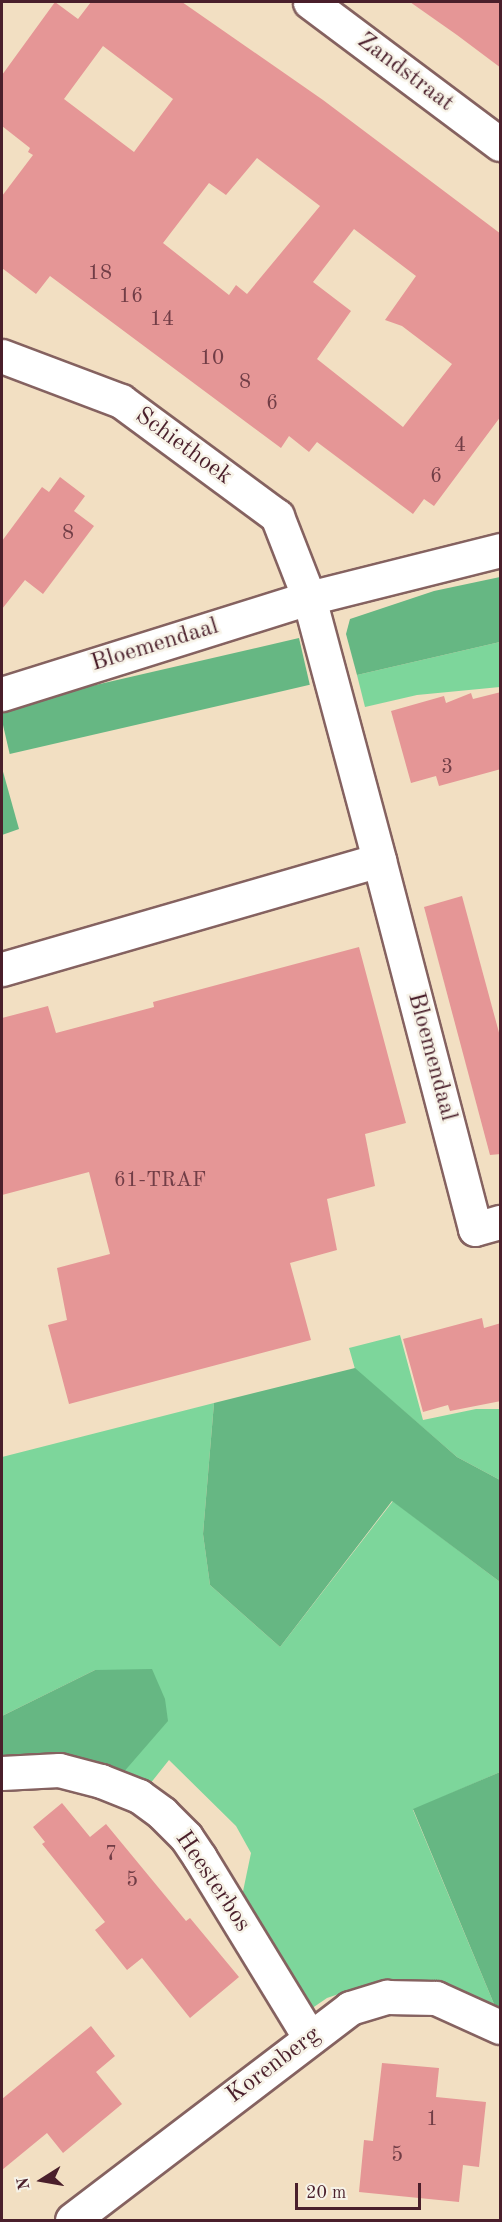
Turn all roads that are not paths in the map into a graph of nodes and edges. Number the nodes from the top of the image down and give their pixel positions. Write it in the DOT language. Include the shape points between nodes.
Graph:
graph roads {
  1 [pos="310,2"];
  2 [pos="501,144"];
  3 [pos="2,357"];
  4 [pos="501,550"];
  5 [pos="309,598"];
  6 [pos="2,694"];
  7 [pos="380,860"];
  8 [pos="2,969"];
  9 [pos="501,1222"];
  10 [pos="2,1773"];
  11 [pos="501,2028"];
  12 [pos="310,2038"];
  13 [pos="72,2220"];
  1 -- 2 [label="street, Zandstraat"];
  3 -- 5 [label="street, Schiethoek" via="121,401 277,516"];
  4 -- 5 [label="street, Bloemendaal"];
  5 -- 6 [label="street, Bloemendaal"];
  5 -- 7 [label="street, Bloemendaal"];
  7 -- 8 [label="street"];
  7 -- 9 [label="street, Bloemendaal" via="475,1229"];
  10 -- 12 [label="street, Heesterbos" via="59,1770 139,1796 162,1813 200,1858"];
  11 -- 12 [label="street, Korenberg" via="436,1998 387,1997 350,2008"];
  12 -- 13 [label="street, Korenberg"];
}
